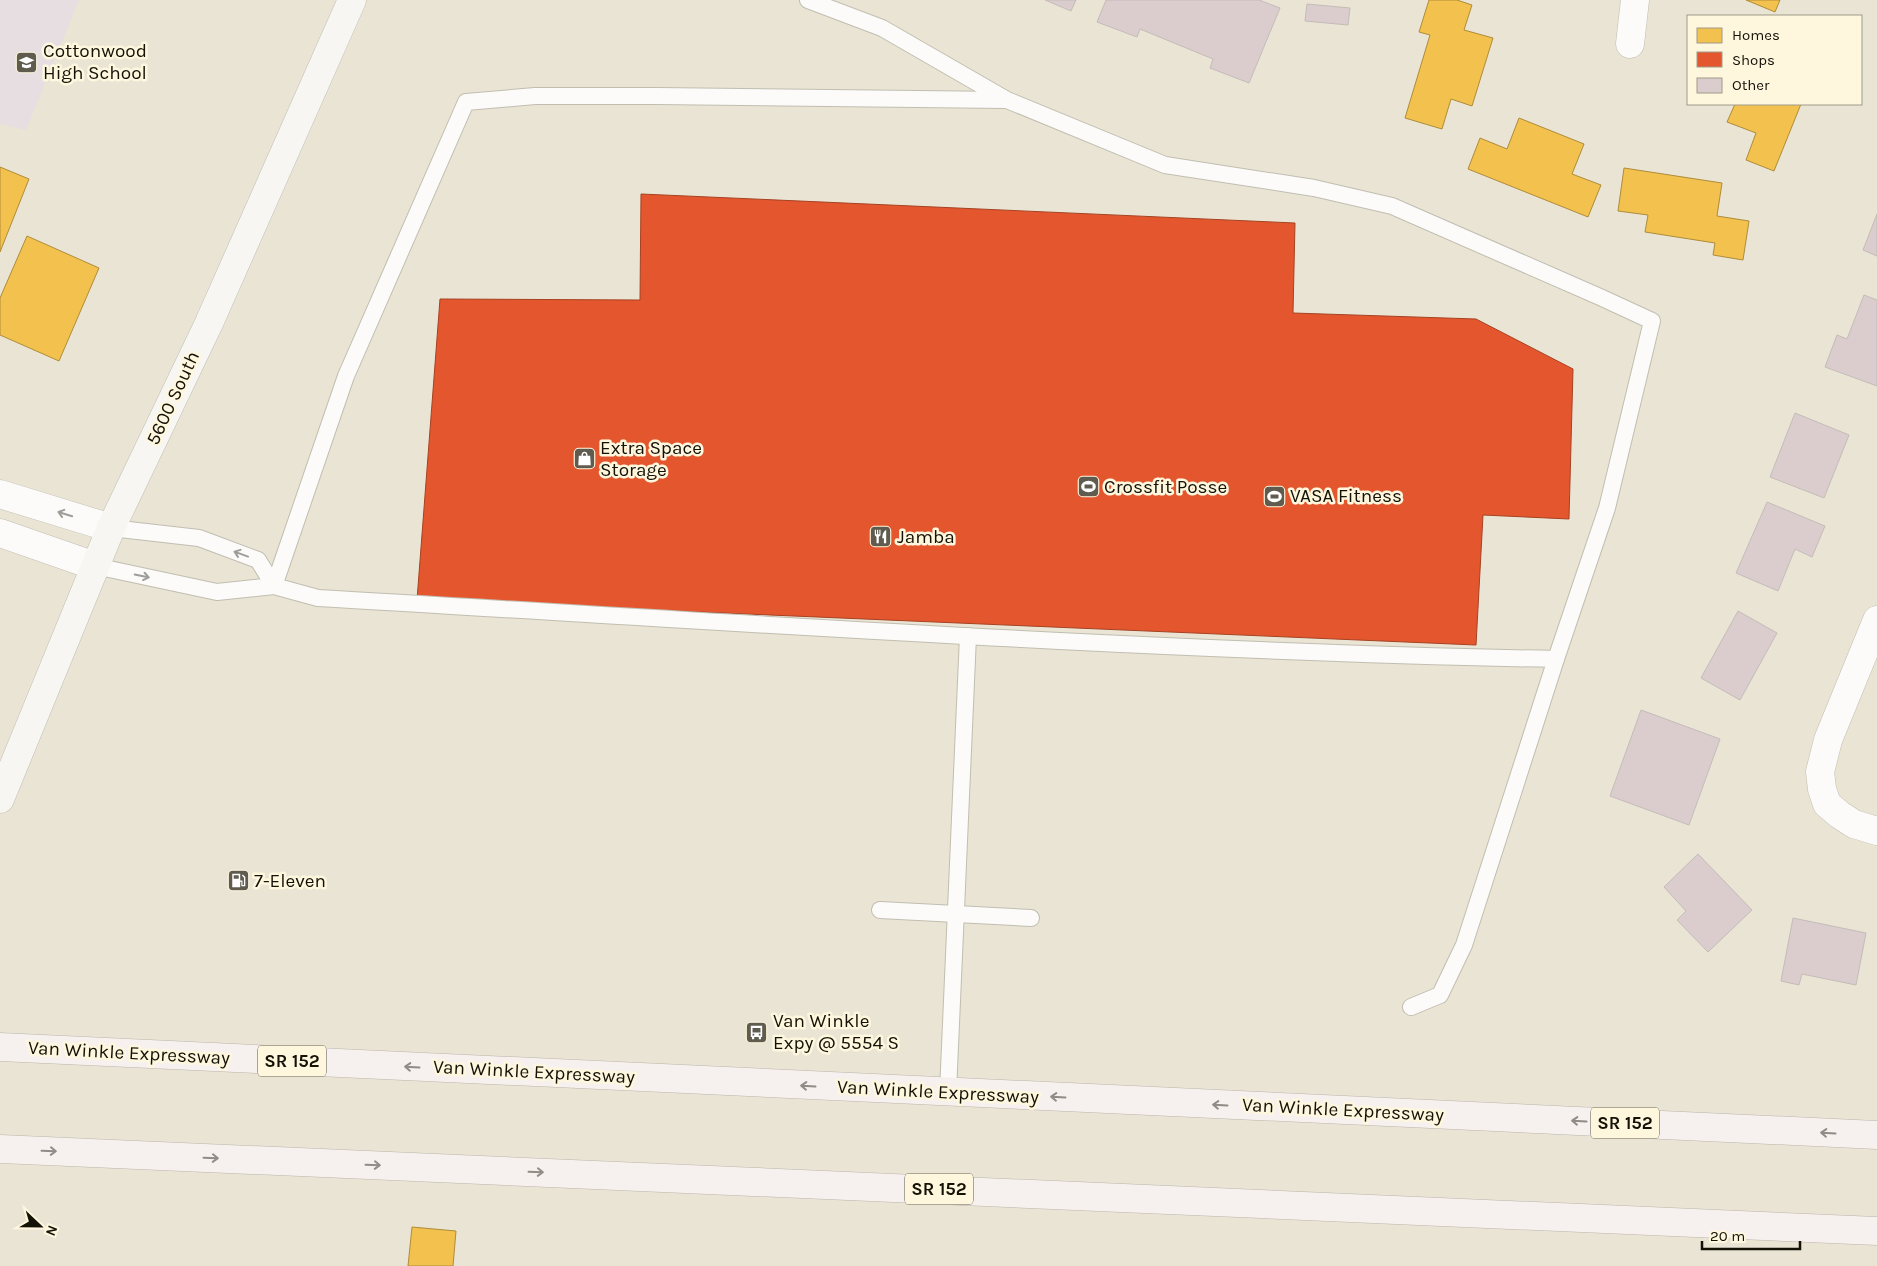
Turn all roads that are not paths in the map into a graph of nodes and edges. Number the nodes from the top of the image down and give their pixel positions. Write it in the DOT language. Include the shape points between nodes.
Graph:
graph roads {
  1 [pos="352,0"];
  2 [pos="808,0"];
  3 [pos="1635,0"];
  4 [pos="1630,44"];
  5 [pos="1007,100"];
  6 [pos="0,494"];
  7 [pos="111,528"];
  8 [pos="0,533"];
  9 [pos="95,566"];
  10 [pos="274,586"];
  11 [pos="1877,620"];
  12 [pos="968,636"];
  13 [pos="1556,659"];
  14 [pos="0,799"];
  15 [pos="1877,831"];
  16 [pos="880,910"];
  17 [pos="955,914"];
  18 [pos="1031,918"];
  19 [pos="1411,1007"];
  20 [pos="0,1047"];
  21 [pos="948,1092"];
  22 [pos="1877,1135"];
  23 [pos="0,1149"];
  24 [pos="1877,1231"];
  1 -- 7 [label="main road, 5600 South" via="209,323"];
  2 -- 5 [label="lane" via="882,28"];
  3 -- 4 [label="street"];
  5 -- 10 [label="lane" via="535,96 466,102 346,376"];
  5 -- 13 [label="lane" via="1165,165 1314,188 1392,206 1652,321 1607,508"];
  7 -- 6 [label="street, one-way"];
  7 -- 9 [label="main road, 5600 South"];
  10 -- 7 [label="lane, one-way" via="258,560 208,541"];
  8 -- 9 [label="street"];
  9 -- 10 [label="lane, one-way" via="217,592"];
  9 -- 14 [label="main road, 5600 South"];
  10 -- 12 [label="lane" via="318,598"];
  11 -- 15 [label="street" via="1823,755 1820,772 1827,804 1854,824"];
  12 -- 13 [label="lane" via="1430,657"];
  12 -- 17 [label="lane"];
  13 -- 19 [label="lane" via="1464,945 1440,995"];
  16 -- 17 [label="lane"];
  17 -- 18 [label="lane"];
  17 -- 21 [label="lane"];
  21 -- 20 [label="main road, Van Winkle Expressway / SR 152, one-way"];
  22 -- 21 [label="main road, Van Winkle Expressway / SR 152, one-way"];
  23 -- 24 [label="main road, SR 152, one-way"];
}
